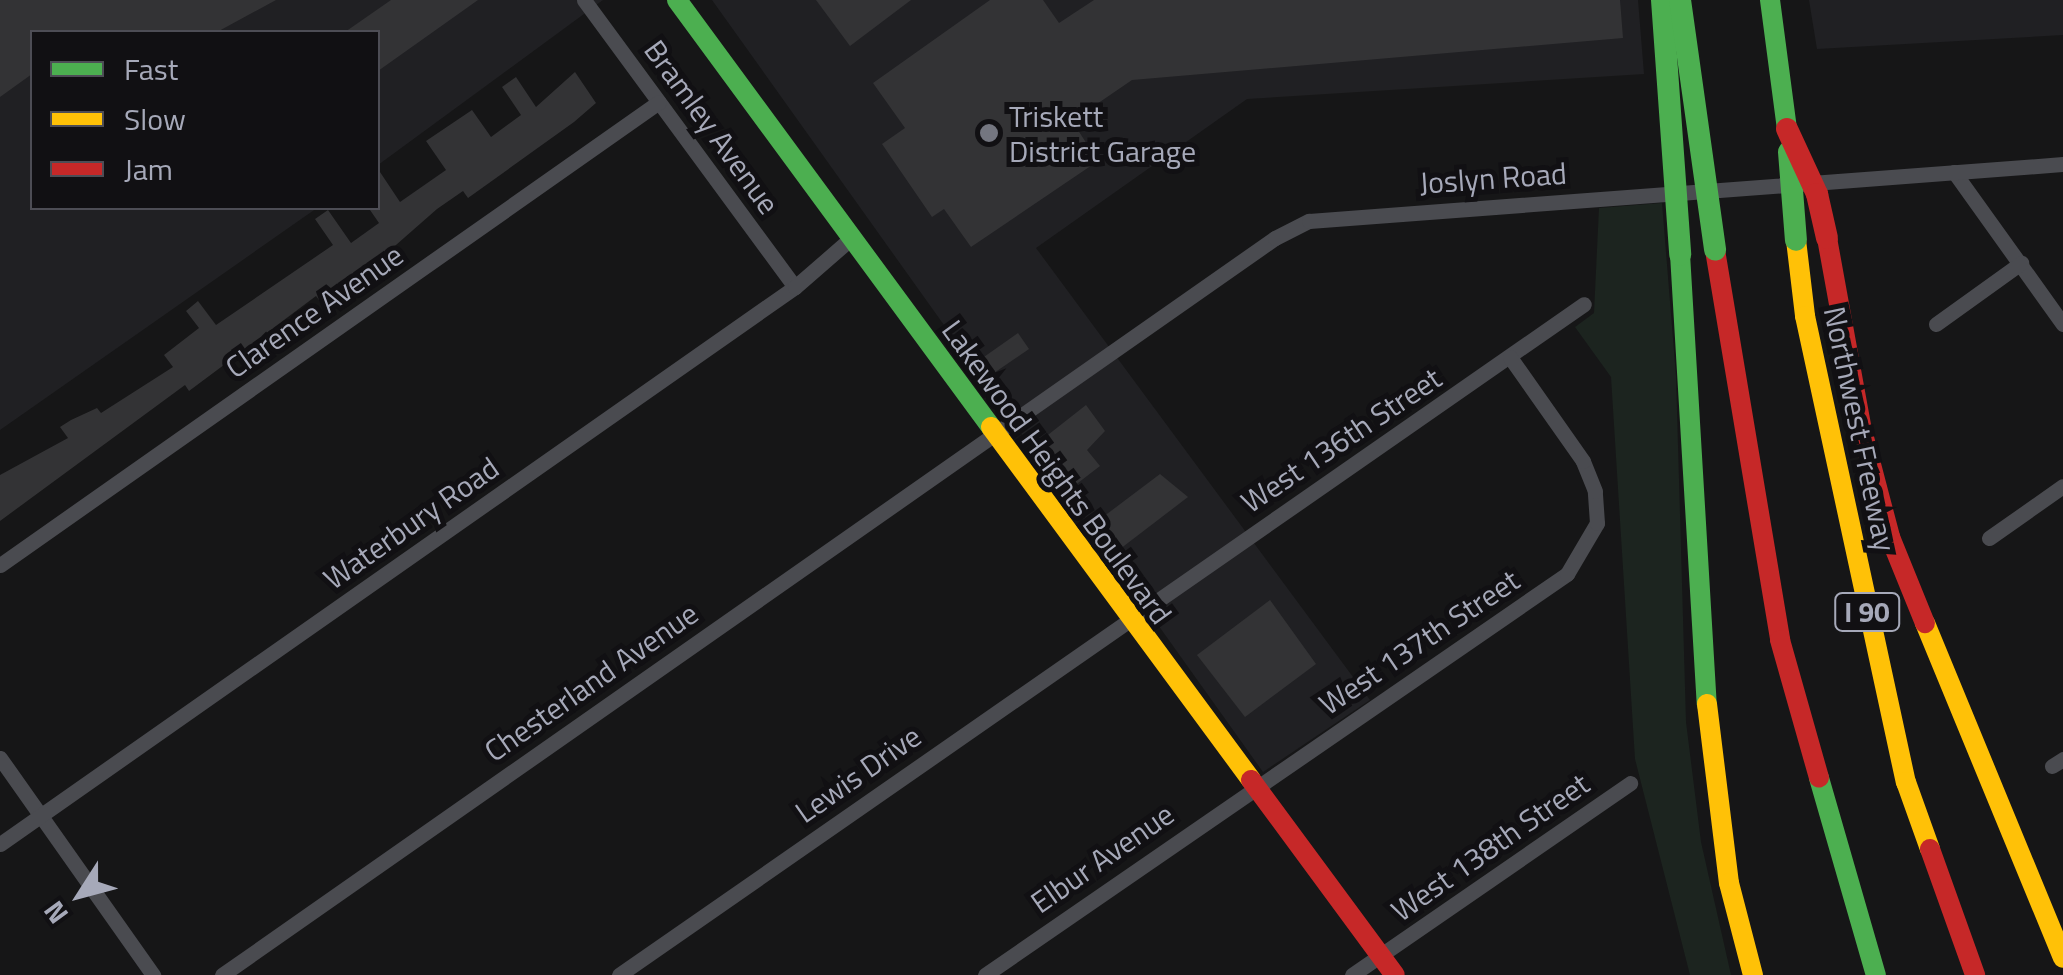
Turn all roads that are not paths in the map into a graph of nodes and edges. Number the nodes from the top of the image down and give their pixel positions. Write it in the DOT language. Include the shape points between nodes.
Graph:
graph roads {
  1 [pos="584,0"];
  2 [pos="677,0"];
  3 [pos="1662,0"];
  4 [pos="1680,0"];
  5 [pos="1770,0"];
  6 [pos="659,102"];
  7 [pos="1787,129"];
  8 [pos="2063,164"];
  9 [pos="1954,172"];
  10 [pos="849,240"];
  11 [pos="2021,263"];
  12 [pos="795,287"];
  13 [pos="1584,304"];
  14 [pos="1936,324"];
  15 [pos="2063,324"];
  16 [pos="1510,357"];
  17 [pos="992,435"];
  18 [pos="2063,486"];
  19 [pos="1989,538"];
  20 [pos="0,565"];
  21 [pos="1127,619"];
  22 [pos="0,758"];
  23 [pos="1630,783"];
  24 [pos="1252,787"];
  25 [pos="41,816"];
  26 [pos="0,844"];
  27 [pos="2062,954"];
  28 [pos="1381,955"];
  29 [pos="153,975"];
  30 [pos="222,975"];
  31 [pos="620,975"];
  32 [pos="985,975"];
  33 [pos="1352,975"];
  34 [pos="1395,975"];
  35 [pos="1753,975"];
  36 [pos="1876,975"];
  37 [pos="1975,975"];
  1 -- 6 [label="street, Bramley Avenue"];
  2 -- 10 [label="main road, Lakewood Heights Boulevard"];
  3 -- 35 [label="main road, bridge" via="1710,757 1729,883"];
  4 -- 36 [label="main road, bridge" via="1780,640"];
  5 -- 7 [label="main road, Northwest Freeway / I 90"];
  6 -- 12 [label="street, Bramley Avenue"];
  6 -- 20 [label="street, Clarence Avenue"];
  7 -- 27 [label="main road, bridge" via="1817,194 1890,538"];
  7 -- 37 [label="main road, Northwest Freeway / I 90, bridge" via="1804,316 1906,782"];
  8 -- 9 [label="street, Joslyn Road"];
  9 -- 11 [label="street"];
  9 -- 17 [label="street, Joslyn Road" via="1310,221 1275,238"];
  10 -- 12 [label="street, Waterbury Road"];
  10 -- 17 [label="main road, Lakewood Heights Boulevard"];
  11 -- 14 [label="street"];
  11 -- 15 [label="street"];
  12 -- 25 [label="street, Waterbury Road"];
  13 -- 16 [label="street, West 136th Street"];
  16 -- 21 [label="street, West 136th Street"];
  16 -- 24 [label="street, West 137th Street" via="1584,461 1595,491 1597,523 1567,574"];
  17 -- 21 [label="main road, Lakewood Heights Boulevard"];
  17 -- 30 [label="street, Chesterland Avenue"];
  18 -- 19 [label="street"];
  21 -- 24 [label="main road, Lakewood Heights Boulevard"];
  21 -- 31 [label="street, Lewis Drive"];
  22 -- 25 [label="street"];
  23 -- 28 [label="street, West 138th Street"];
  24 -- 28 [label="main road, Lakewood Heights Boulevard"];
  24 -- 32 [label="street, Elbur Avenue"];
  25 -- 26 [label="street, Waterbury Road"];
  25 -- 29 [label="street"];
  28 -- 33 [label="street, West 138th Street"];
  28 -- 34 [label="main road, Lakewood Heights Boulevard"];
}
